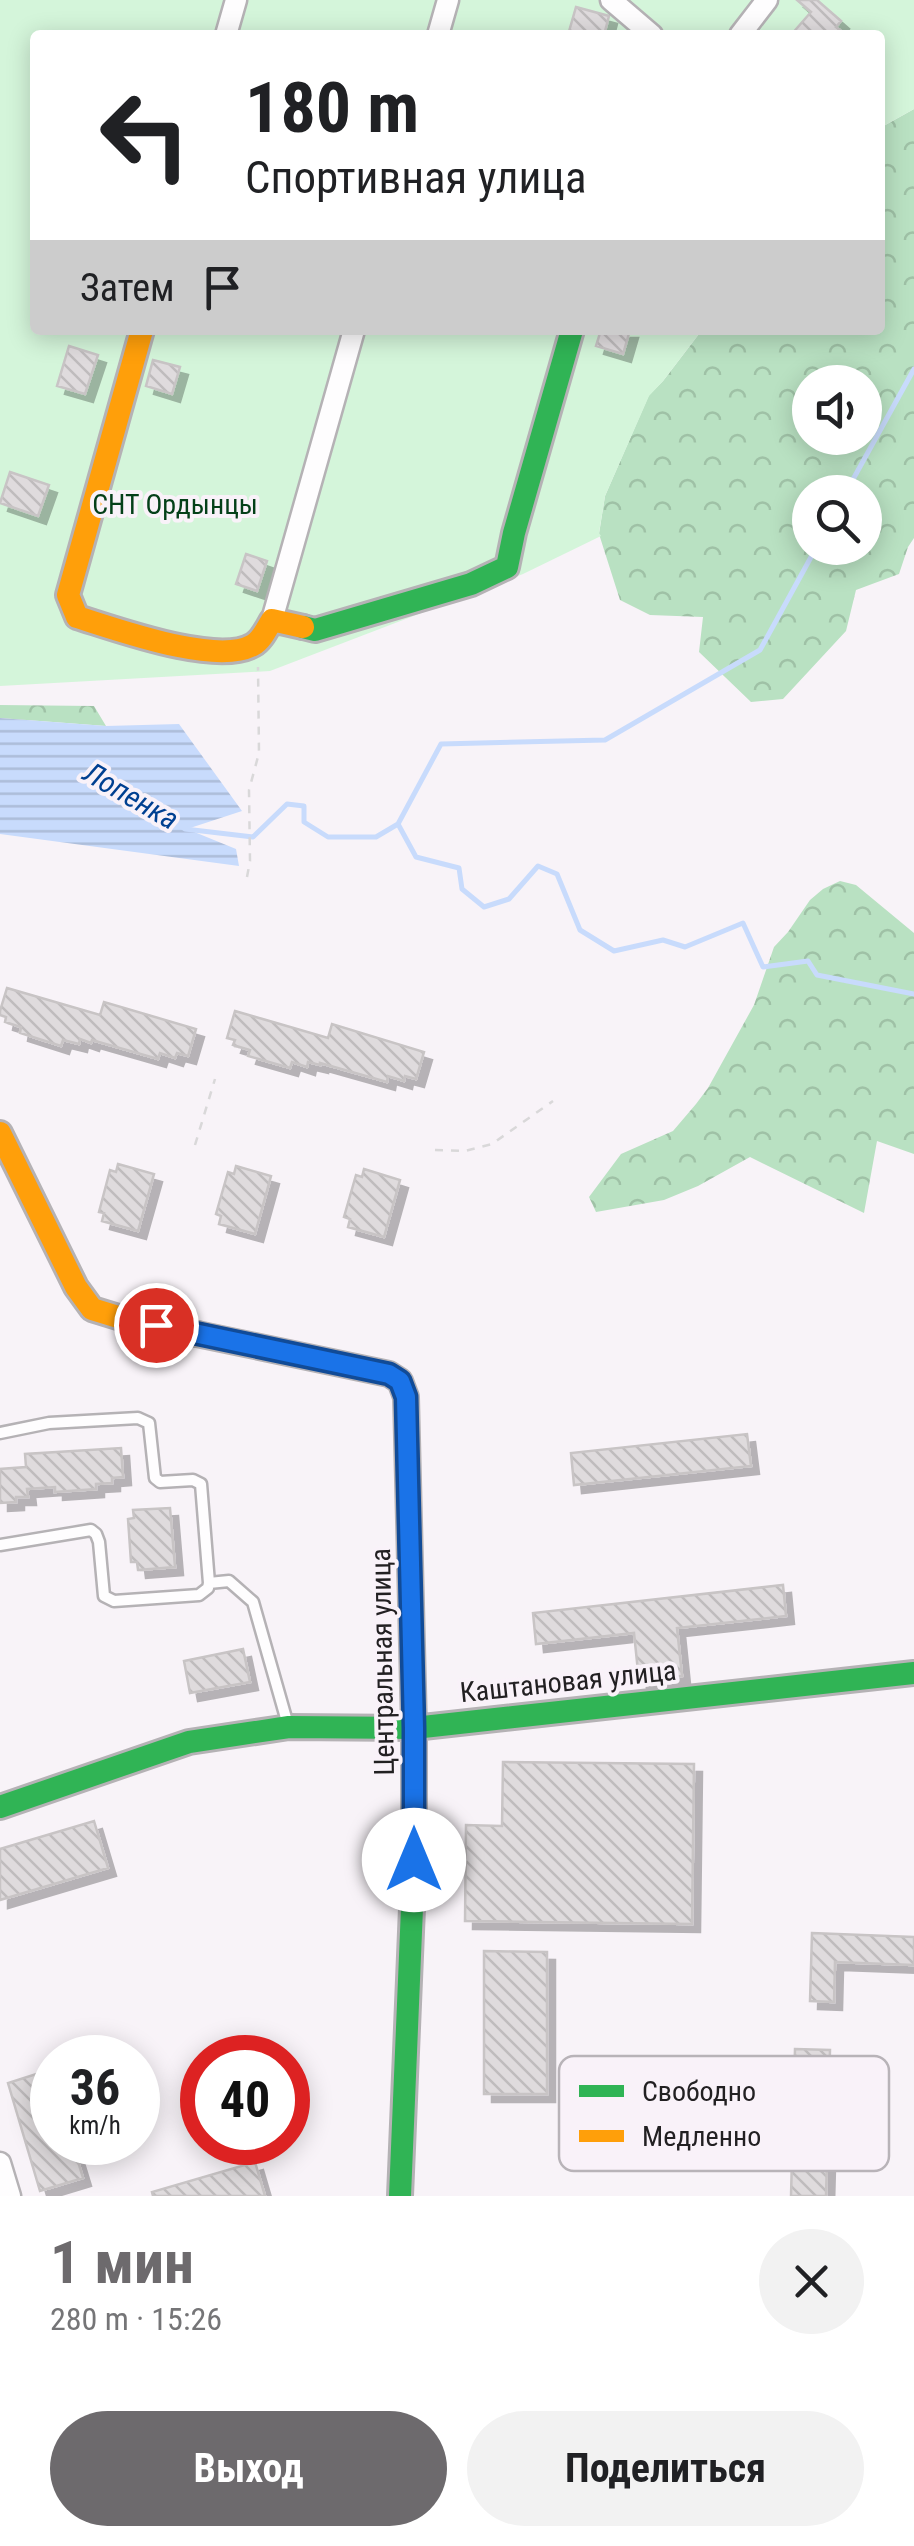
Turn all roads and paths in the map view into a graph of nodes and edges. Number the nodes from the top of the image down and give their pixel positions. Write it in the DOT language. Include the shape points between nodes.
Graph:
graph roads {
  1 [pos="236,0"];
  2 [pos="448,0"];
  3 [pos="611,0"];
  4 [pos="767,0"];
  5 [pos="227,30"];
  6 [pos="439,30"];
  7 [pos="646,30"];
  8 [pos="744,30"];
  9 [pos="141,335"];
  10 [pos="353,335"];
  11 [pos="571,335"];
  12 [pos="272,620"];
  13 [pos="258,669"];
  14 [pos="246,877"];
  15 [pos="215,1080"];
  16 [pos="553,1102"];
  17 [pos="0,1133"];
  18 [pos="195,1145"];
  19 [pos="435,1150"];
  20 [pos="0,1433"];
  21 [pos="0,1545"];
  22 [pos="209,1583"];
  23 [pos="914,1672"];
  24 [pos="289,1727"];
  25 [pos="414,1728"];
  26 [pos="0,1807"];
  27 [pos="0,2163"];
  28 [pos="10,2196"];
  29 [pos="400,2196"];
  1 -- 5 [label="street"];
  2 -- 6 [label="street"];
  3 -- 7 [label="street"];
  4 -- 8 [label="street"];
  9 -- 12 [label="street" via="68,595 77,618 172,646 230,651 255,644"];
  10 -- 12 [label="street"];
  11 -- 12 [label="street" via="507,566 471,584 315,630"];
  13 -- 14 [label="path" via="259,753 249,790"];
  15 -- 18 [label="path"];
  16 -- 19 [label="path" via="492,1144"];
  17 -- 25 [label="street, Центральная улица" via="92,1309 400,1381 406,1397"];
  20 -- 22 [label="lane" via="50,1423 149,1423 155,1478 201,1484"];
  21 -- 22 [label="lane" via="91,1530 108,1600 199,1595"];
  22 -- 24 [label="lane" via="229,1582 253,1602"];
  23 -- 25 [label="street, Каштановая улица"];
  24 -- 25 [label="street, Каштановая улица"];
  24 -- 26 [label="street, Каштановая улица" via="189,1742"];
  25 -- 29 [label="street, Центральная улица"];
  27 -- 28 [label="street"];
}
